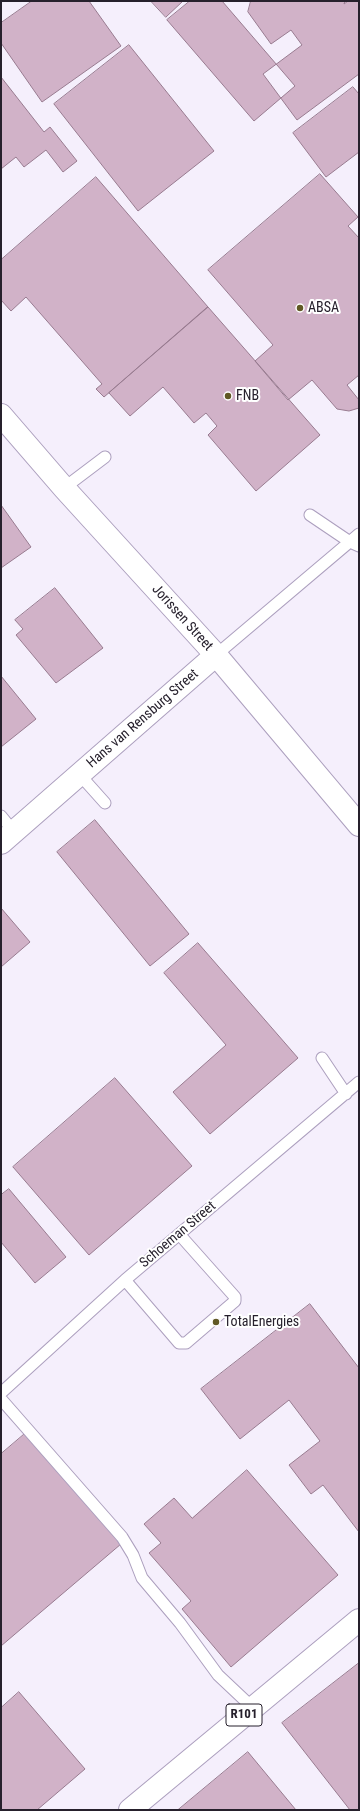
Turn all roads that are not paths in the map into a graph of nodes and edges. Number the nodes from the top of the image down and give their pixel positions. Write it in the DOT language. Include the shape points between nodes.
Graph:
graph roads {
  1 [pos="1,415"];
  2 [pos="105,457"];
  3 [pos="64,488"];
  4 [pos="310,515"];
  5 [pos="359,534"];
  6 [pos="355,544"];
  7 [pos="216,655"];
  8 [pos="80,775"];
  9 [pos="105,803"];
  10 [pos="359,825"];
  11 [pos="5,830"];
  12 [pos="322,1058"];
  13 [pos="359,1082"];
  14 [pos="346,1094"];
  15 [pos="179,1234"];
  16 [pos="125,1280"];
  17 [pos="1,1393"];
  18 [pos="1,1398"];
  19 [pos="359,1620"];
  20 [pos="253,1708"];
  21 [pos="130,1810"];
  1 -- 3 [label="street, Jorissen Street"];
  2 -- 3 [label="lane"];
  3 -- 7 [label="street, Jorissen Street"];
  4 -- 6 [label="lane"];
  5 -- 6 [label="lane, Hans van Rensburg Street"];
  6 -- 7 [label="lane, Hans van Rensburg Street"];
  7 -- 8 [label="street, Hans van Rensburg Street"];
  7 -- 10 [label="street, Jorissen Street"];
  8 -- 9 [label="lane"];
  8 -- 11 [label="street, Hans van Rensburg Street"];
  12 -- 14 [label="lane"];
  13 -- 14 [label="lane, Schoeman Street"];
  14 -- 15 [label="lane, Schoeman Street"];
  15 -- 16 [label="lane, Schoeman Street"];
  15 -- 16 [label="lane" via="235,1297 235,1301 186,1343 179,1343"];
  16 -- 17 [label="lane, Schoeman Street"];
  18 -- 20 [label="lane" via="122,1537 142,1578 180,1623 218,1675"];
  19 -- 20 [label="street, R101"];
  20 -- 21 [label="street, R101"];
}
